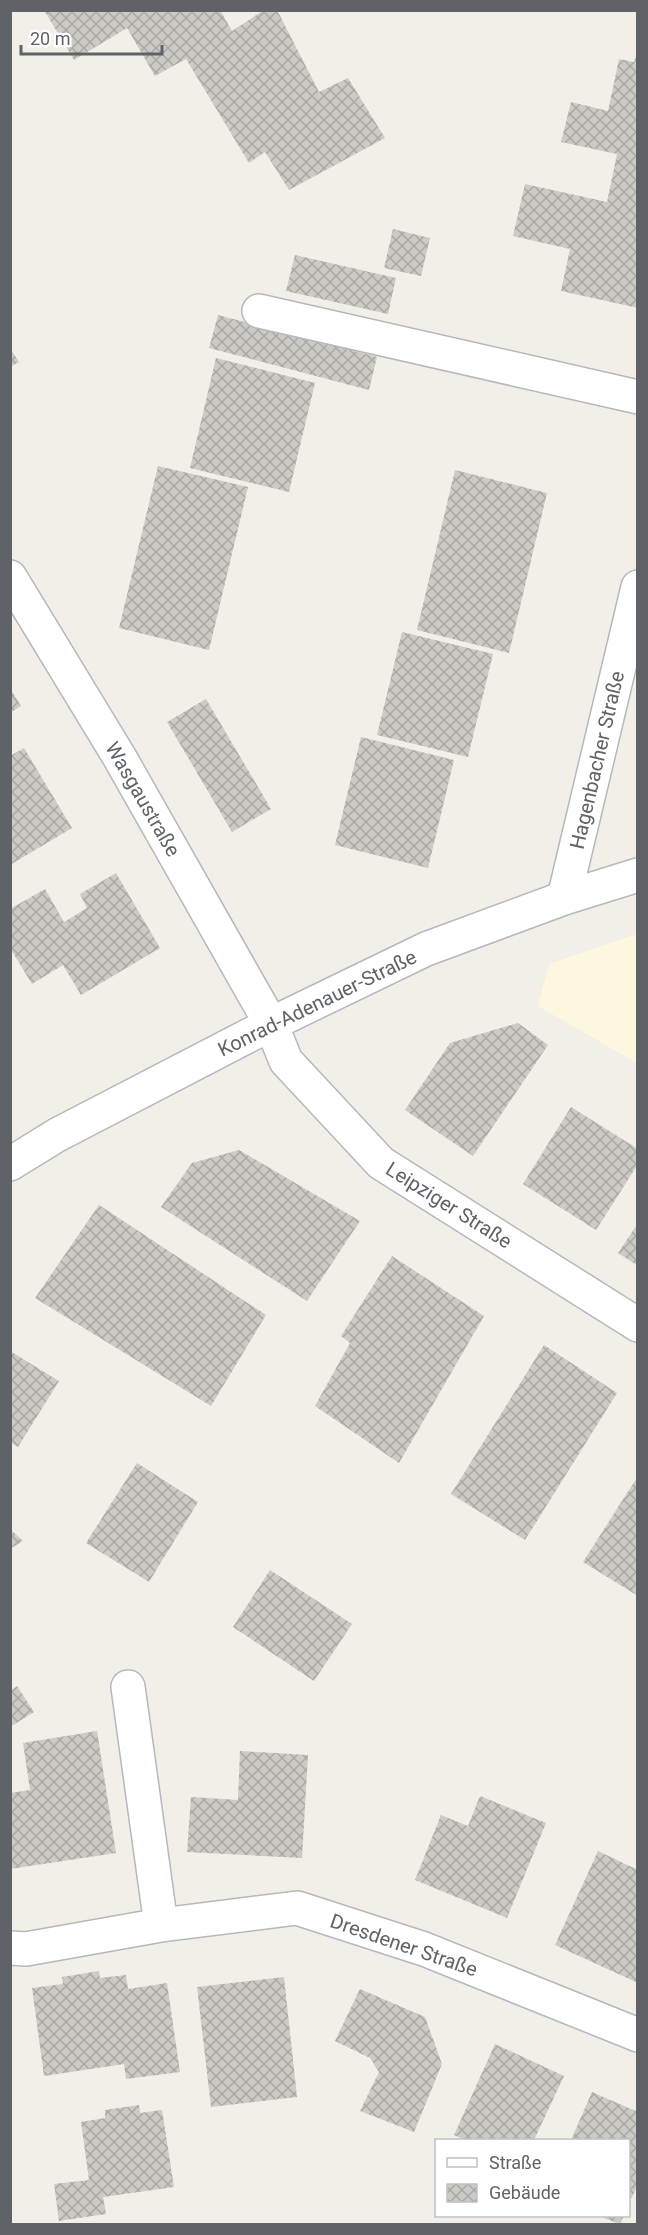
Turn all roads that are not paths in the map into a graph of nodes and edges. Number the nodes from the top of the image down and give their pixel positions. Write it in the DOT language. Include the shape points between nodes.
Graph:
graph roads {
  1 [pos="259,311"];
  2 [pos="638,398"];
  3 [pos="10,577"];
  4 [pos="638,587"];
  5 [pos="638,875"];
  6 [pos="564,898"];
  7 [pos="271,1024"];
  8 [pos="10,1164"];
  9 [pos="638,1325"];
  10 [pos="129,1687"];
  11 [pos="161,1925"];
  12 [pos="10,1948"];
  13 [pos="638,2035"];
  1 -- 2 [label="street"];
  3 -- 7 [label="street, Wasgaustraße" via="120,758"];
  4 -- 6 [label="street, Hagenbacher Straße"];
  5 -- 6 [label="street, Konrad-Adenauer-Straße"];
  6 -- 7 [label="street, Konrad-Adenauer-Straße" via="426,949"];
  7 -- 8 [label="street, Konrad-Adenauer-Straße" via="57,1135"];
  7 -- 9 [label="street, Leipziger Straße" via="286,1061 381,1163"];
  10 -- 11 [label="street"];
  11 -- 12 [label="street, Dresdener Straße" via="26,1949"];
  11 -- 13 [label="street, Dresdener Straße" via="297,1908 424,1949"];
}
